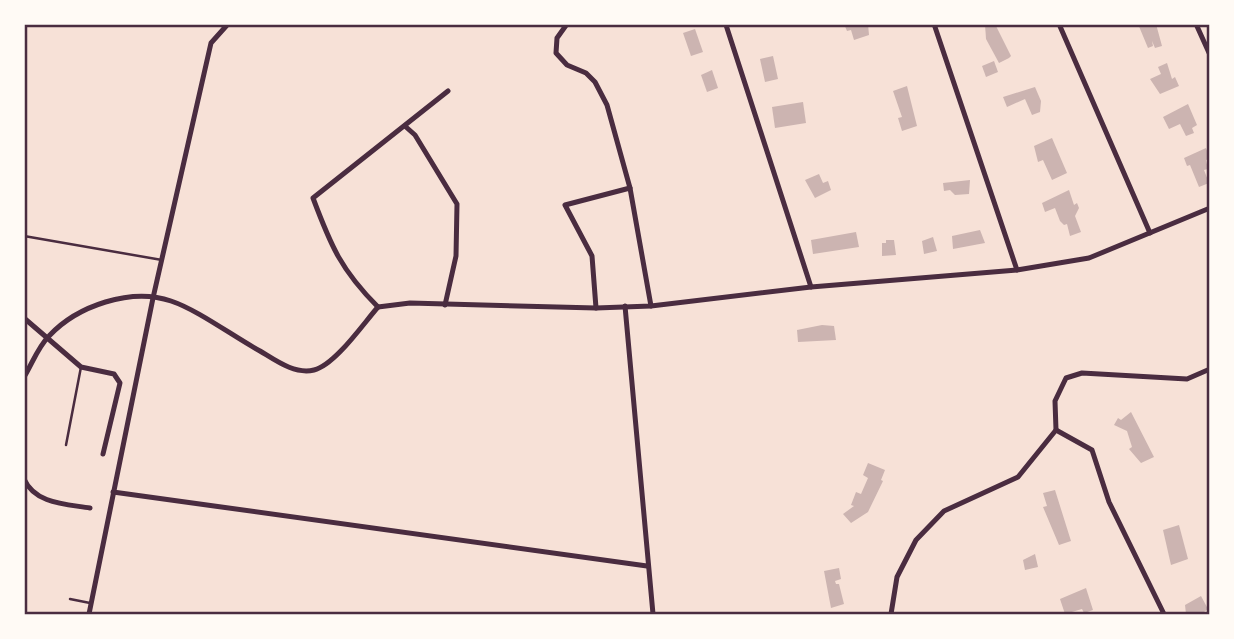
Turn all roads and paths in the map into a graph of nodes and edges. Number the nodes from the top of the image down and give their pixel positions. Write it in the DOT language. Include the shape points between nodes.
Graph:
graph roads {
  1 [pos="228,24"];
  2 [pos="567,24"];
  3 [pos="934,24"];
  4 [pos="1059,24"];
  5 [pos="1196,24"];
  6 [pos="726,25"];
  7 [pos="1209,55"];
  8 [pos="448,91"];
  9 [pos="406,127"];
  10 [pos="630,188"];
  11 [pos="1209,208"];
  12 [pos="1150,233"];
  13 [pos="24,236"];
  14 [pos="162,260"];
  15 [pos="1017,270"];
  16 [pos="811,287"];
  17 [pos="153,298"];
  18 [pos="445,305"];
  19 [pos="625,306"];
  20 [pos="651,306"];
  21 [pos="378,307"];
  22 [pos="596,309"];
  23 [pos="24,318"];
  24 [pos="47,338"];
  25 [pos="81,367"];
  26 [pos="1209,369"];
  27 [pos="24,377"];
  28 [pos="1056,430"];
  29 [pos="66,445"];
  30 [pos="103,454"];
  31 [pos="24,479"];
  32 [pos="113,492"];
  33 [pos="90,508"];
  34 [pos="648,566"];
  35 [pos="69,599"];
  36 [pos="92,604"];
  37 [pos="89,614"];
  38 [pos="653,614"];
  39 [pos="891,614"];
  40 [pos="1164,614"];
  1 -- 14 [label="street" via="211,43"];
  2 -- 10 [label="street" via="557,38 556,53 595,82 607,105"];
  3 -- 15 [label="street"];
  4 -- 12 [label="street"];
  5 -- 7 [label="street"];
  6 -- 16 [label="street"];
  8 -- 9 [label="street"];
  9 -- 18 [label="street" via="457,204 456,256"];
  9 -- 21 [label="street" via="313,198 351,281"];
  10 -- 20 [label="street"];
  10 -- 22 [label="street" via="565,205 592,256"];
  11 -- 12 [label="street"];
  12 -- 15 [label="street" via="1089,258"];
  13 -- 14 [label="lane"];
  14 -- 17 [label="street"];
  15 -- 16 [label="street"];
  16 -- 20 [label="street"];
  17 -- 21 [label="street" via="172,301 290,369 313,370 333,359"];
  17 -- 24 [label="street" via="113,300 68,320"];
  17 -- 32 [label="street"];
  18 -- 21 [label="street"];
  18 -- 22 [label="street"];
  19 -- 20 [label="street"];
  19 -- 22 [label="street"];
  19 -- 34 [label="street"];
  23 -- 24 [label="street"];
  24 -- 25 [label="street"];
  24 -- 27 [label="street"];
  25 -- 29 [label="lane"];
  25 -- 30 [label="street" via="114,374 120,383"];
  26 -- 28 [label="street" via="1187,379 1082,373 1066,378 1055,401"];
  28 -- 39 [label="street" via="1018,477 944,511 916,540 897,578"];
  28 -- 40 [label="street" via="1092,450 1109,502"];
  31 -- 33 [label="street" via="33,493 47,500"];
  32 -- 34 [label="street"];
  32 -- 36 [label="street"];
  34 -- 38 [label="street"];
  35 -- 36 [label="lane"];
  36 -- 37 [label="street"];
}
